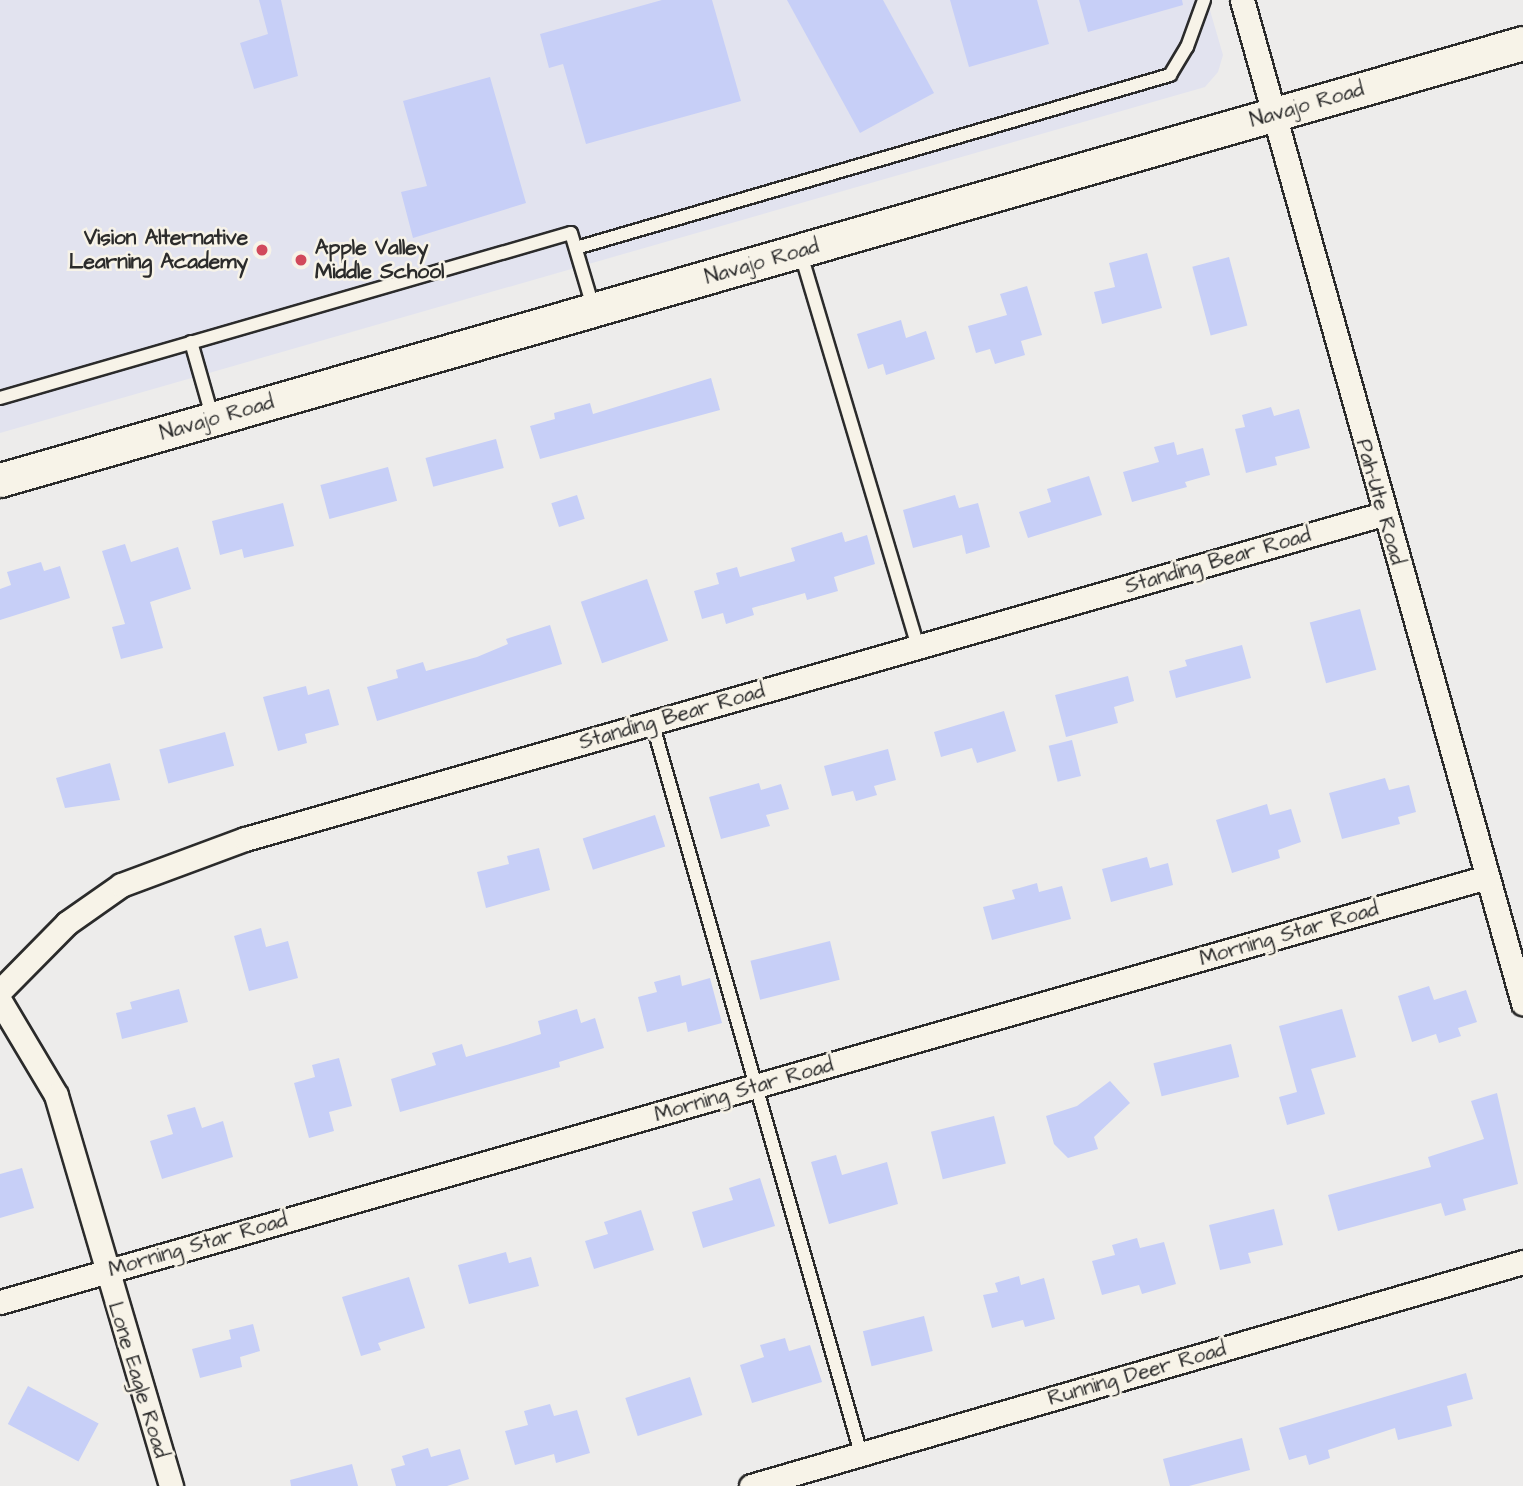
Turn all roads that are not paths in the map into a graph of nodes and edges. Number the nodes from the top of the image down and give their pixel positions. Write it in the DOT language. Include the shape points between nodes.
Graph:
graph roads {
  1 [pos="1204,0"];
  2 [pos="1242,0"];
  3 [pos="1523,43"];
  4 [pos="1275,115"];
  5 [pos="576,248"];
  6 [pos="800,251"];
  7 [pos="593,310"];
  8 [pos="191,342"];
  9 [pos="0,398"];
  10 [pos="213,419"];
  11 [pos="0,480"];
  12 [pos="1382,514"];
  13 [pos="918,647"];
  14 [pos="652,722"];
  15 [pos="1487,877"];
  16 [pos="0,991"];
  17 [pos="0,1001"];
  18 [pos="1523,1003"];
  19 [pos="756,1086"];
  20 [pos="1523,1262"];
  21 [pos="105,1272"];
  22 [pos="0,1302"];
  23 [pos="861,1454"];
  24 [pos="170,1486"];
  25 [pos="751,1486"];
  1 -- 5 [label="lane" via="1187,47 1170,75"];
  2 -- 4 [label="street, Pah-Ute Road"];
  3 -- 4 [label="main road, Navajo Road"];
  4 -- 6 [label="main road, Navajo Road"];
  4 -- 12 [label="street, Pah-Ute Road"];
  5 -- 7 [label="lane"];
  5 -- 8 [label="lane" via="571,233"];
  6 -- 7 [label="main road, Navajo Road"];
  6 -- 13 [label="lane"];
  7 -- 10 [label="main road, Navajo Road"];
  8 -- 9 [label="lane"];
  8 -- 10 [label="lane"];
  10 -- 11 [label="main road, Navajo Road"];
  12 -- 13 [label="street, Standing Bear Road"];
  12 -- 15 [label="street, Pah-Ute Road"];
  13 -- 14 [label="street, Standing Bear Road"];
  14 -- 16 [label="street, Standing Bear Road" via="245,839 121,885 67,923"];
  14 -- 19 [label="lane"];
  15 -- 18 [label="street, Pah-Ute Road"];
  15 -- 19 [label="street, Morning Star Road"];
  17 -- 21 [label="street, Lone Eagle Road" via="56,1096"];
  19 -- 21 [label="street, Morning Star Road"];
  19 -- 23 [label="lane"];
  20 -- 23 [label="street, Running Deer Road"];
  21 -- 22 [label="street, Morning Star Road"];
  21 -- 24 [label="street, Lone Eagle Road"];
  23 -- 25 [label="street, Running Deer Road"];
}
